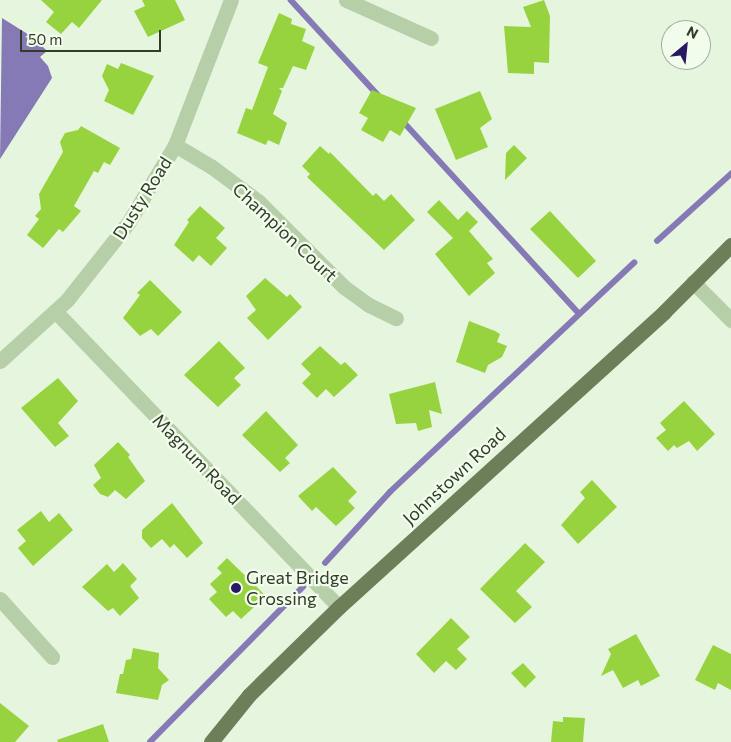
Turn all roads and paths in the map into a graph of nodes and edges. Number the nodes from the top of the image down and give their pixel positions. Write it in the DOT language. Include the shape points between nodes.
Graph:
graph roads {
  1 [pos="231,0"];
  2 [pos="346,0"];
  3 [pos="431,38"];
  4 [pos="175,144"];
  5 [pos="731,246"];
  6 [pos="693,282"];
  7 [pos="55,311"];
  8 [pos="396,318"];
  9 [pos="731,320"];
  10 [pos="0,361"];
  11 [pos="0,599"];
  12 [pos="339,607"];
  13 [pos="52,658"];
  14 [pos="211,742"];
  1 -- 4 [label="street, Dusty Road"];
  2 -- 3 [label="street"];
  4 -- 7 [label="street, Dusty Road" via="128,223 100,262"];
  4 -- 8 [label="street, Champion Court" via="259,202 344,287 368,305"];
  5 -- 6 [label="main road, Johnstown Road"];
  6 -- 9 [label="street"];
  6 -- 12 [label="main road, Johnstown Road"];
  7 -- 10 [label="street, Dusty Road"];
  7 -- 12 [label="street, Magnum Road"];
  11 -- 13 [label="street"];
  12 -- 14 [label="main road, Johnstown Road" via="248,697"];
}
